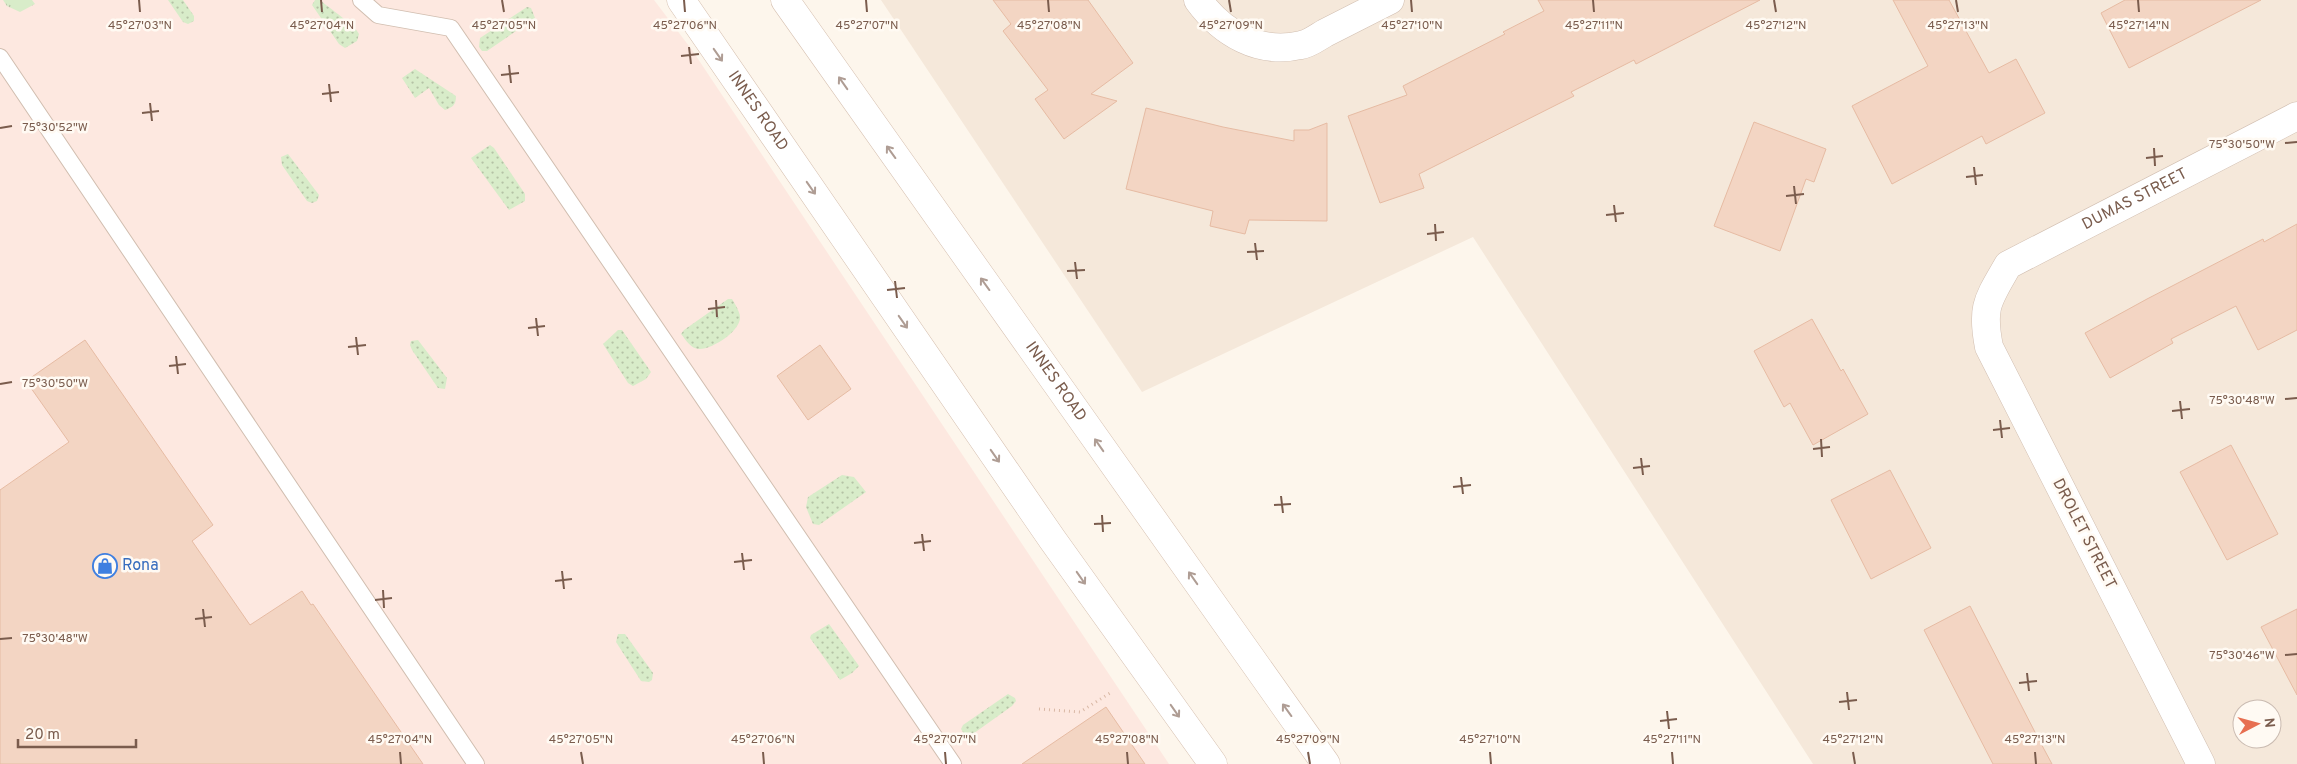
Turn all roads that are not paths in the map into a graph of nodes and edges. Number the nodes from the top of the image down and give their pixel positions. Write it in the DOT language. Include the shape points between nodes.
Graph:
graph roads {
  1 [pos="361,0"];
  2 [pos="681,0"];
  3 [pos="785,0"];
  4 [pos="1198,0"];
  5 [pos="1390,0"];
  6 [pos="0,57"];
  7 [pos="2297,116"];
  8 [pos="1988,301"];
  9 [pos="476,764"];
  10 [pos="953,764"];
  11 [pos="1213,764"];
  12 [pos="1326,764"];
  13 [pos="2201,764"];
  1 -- 10 [label="lane" via="378,15 451,28"];
  2 -- 11 [label="main road, INNES ROAD, one-way" via="1052,539"];
  12 -- 3 [label="main road, INNES ROAD, one-way"];
  4 -- 5 [label="main road" via="1207,13 1244,41 1272,46 1301,46"];
  6 -- 9 [label="lane"];
  7 -- 8 [label="main road, DUMAS STREET" via="2008,266"];
  8 -- 13 [label="main road, DROLET STREET" via="1984,322 1989,347"];
}
